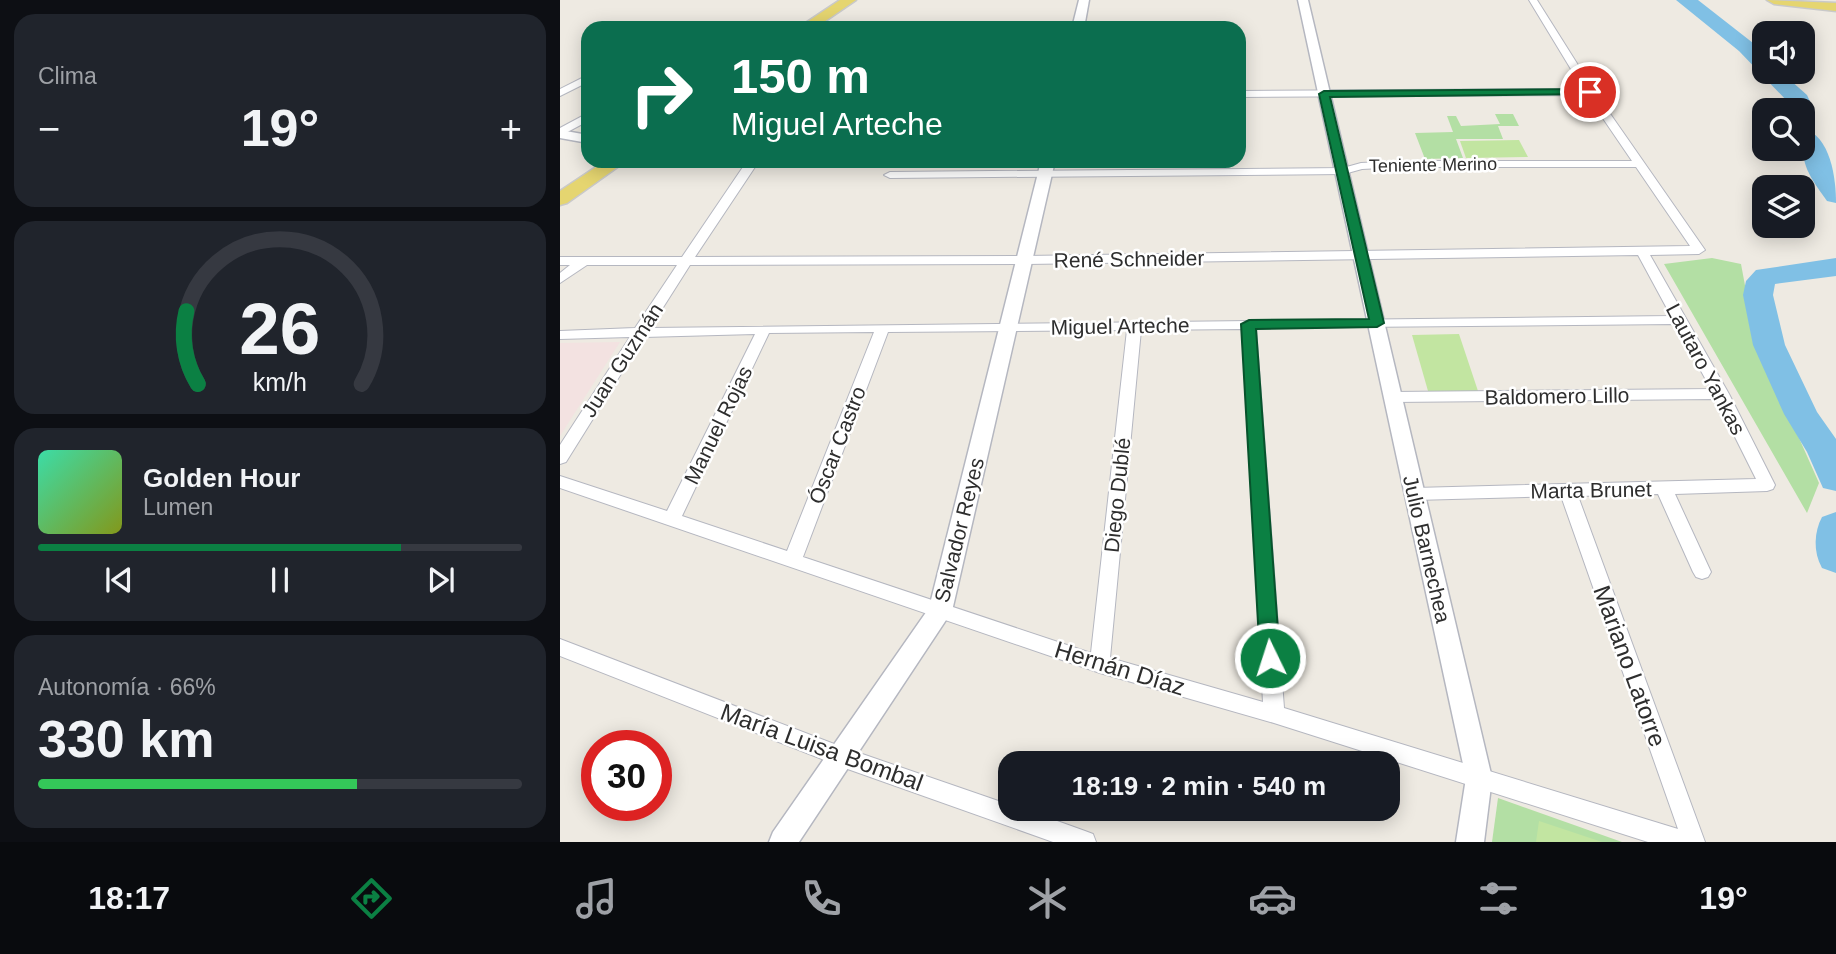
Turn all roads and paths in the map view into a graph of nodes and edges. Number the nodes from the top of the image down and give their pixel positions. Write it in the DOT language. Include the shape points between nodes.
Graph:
graph roads {
  1 [pos="859,0"];
  2 [pos="1084,0"];
  3 [pos="1303,0"];
  4 [pos="1533,0"];
  5 [pos="1774,0"];
  6 [pos="1821,0"];
  7 [pos="1836,4"];
  8 [pos="818,21"];
  9 [pos="829,21"];
  10 [pos="1080,21"];
  11 [pos="581,82"];
  12 [pos="1590,92"];
  13 [pos="560,93"];
  14 [pos="1246,94"];
  15 [pos="1324,94"];
  16 [pos="581,120"];
  17 [pos="560,134"];
  18 [pos="581,138"];
  19 [pos="1640,164"];
  20 [pos="588,168"];
  21 [pos="606,168"];
  22 [pos="748,168"];
  23 [pos="1046,168"];
  24 [pos="1344,172"];
  25 [pos="890,175"];
  26 [pos="560,186"];
  27 [pos="560,199"];
  28 [pos="1643,253"];
  29 [pos="1361,256"];
  30 [pos="585,260"];
  31 [pos="1026,260"];
  32 [pos="560,261"];
  33 [pos="685,262"];
  34 [pos="560,279"];
  35 [pos="1679,320"];
  36 [pos="1377,323"];
  37 [pos="1249,324"];
  38 [pos="1134,326"];
  39 [pos="1010,328"];
  40 [pos="764,329"];
  41 [pos="882,330"];
  42 [pos="639,334"];
  43 [pos="560,335"];
  44 [pos="1721,394"];
  45 [pos="1393,397"];
  46 [pos="560,458"];
  47 [pos="560,482"];
  48 [pos="1767,485"];
  49 [pos="1664,488"];
  50 [pos="1567,491"];
  51 [pos="1415,495"];
  52 [pos="672,520"];
  53 [pos="793,560"];
  54 [pos="1702,572"];
  55 [pos="940,611"];
  56 [pos="560,647"];
  57 [pos="1100,664"];
  58 [pos="1274,714"];
  59 [pos="842,757"];
  60 [pos="1479,778"];
  61 [pos="783,842"];
  62 [pos="1085,842"];
  63 [pos="1470,842"];
  64 [pos="1684,842"];
  65 [pos="1694,842"];
  1 -- 8 [label="main road"];
  1 -- 9 [label="main road"];
  2 -- 10 [label="street"];
  3 -- 15 [label="street, Julio Barnechea"];
  4 -- 12 [label="street"];
  5 -- 7 [label="main road"];
  6 -- 7 [label="main road"];
  11 -- 13 [label="street"];
  12 -- 15 [label="street"];
  12 -- 19 [label="street"];
  14 -- 15 [label="street"];
  15 -- 24 [label="street, Julio Barnechea"];
  16 -- 17 [label="street"];
  17 -- 18 [label="street"];
  19 -- 24 [label="street, Teniente Merino" via="1401,164 1361,166"];
  19 -- 28 [label="street, René Schneider" via="1699,250"];
  20 -- 26 [label="main road"];
  21 -- 27 [label="main road"];
  22 -- 33 [label="street, Juan Guzmán"];
  23 -- 24 [label="street, Teniente Merino"];
  23 -- 25 [label="street, Teniente Merino"];
  23 -- 31 [label="street, Salvador Reyes"];
  24 -- 29 [label="street, Julio Barnechea"];
  28 -- 29 [label="street, René Schneider"];
  28 -- 35 [label="street, Lautaro Yankas"];
  29 -- 31 [label="street, René Schneider"];
  29 -- 36 [label="street, Julio Barnechea"];
  30 -- 32 [label="street, René Schneider"];
  30 -- 33 [label="street, René Schneider"];
  30 -- 34 [label="street"];
  31 -- 33 [label="street, René Schneider"];
  31 -- 39 [label="street, Salvador Reyes"];
  33 -- 42 [label="street, Juan Guzmán"];
  35 -- 36 [label="street, Miguel Arteche"];
  35 -- 44 [label="street, Lautaro Yankas"];
  36 -- 37 [label="street, Miguel Arteche"];
  36 -- 45 [label="street, Julio Barnechea"];
  37 -- 38 [label="street, Miguel Arteche"];
  37 -- 58 [label="street"];
  38 -- 39 [label="street, Miguel Arteche"];
  38 -- 57 [label="street, Diego Dublé"];
  39 -- 41 [label="street, Miguel Arteche"];
  39 -- 55 [label="street, Salvador Reyes"];
  40 -- 41 [label="street, Miguel Arteche"];
  40 -- 42 [label="street, Miguel Arteche"];
  40 -- 52 [label="street, Manuel Rojas"];
  41 -- 53 [label="street, Óscar Castro"];
  42 -- 43 [label="street, Miguel Arteche"];
  42 -- 46 [label="street, Juan Guzmán"];
  44 -- 45 [label="street, Baldomero Lillo"];
  44 -- 48 [label="street, Lautaro Yankas"];
  45 -- 51 [label="street, Julio Barnechea"];
  47 -- 52 [label="street, Hernán Díaz"];
  48 -- 49 [label="street, Marta Brunet"];
  49 -- 50 [label="street, Marta Brunet"];
  49 -- 54 [label="street"];
  50 -- 51 [label="street, Marta Brunet"];
  50 -- 65 [label="street, Mariano Latorre"];
  51 -- 60 [label="street, Julio Barnechea"];
  52 -- 53 [label="street, Hernán Díaz"];
  53 -- 55 [label="street, Hernán Díaz"];
  55 -- 57 [label="street, Hernán Díaz"];
  55 -- 59 [label="street, Salvador Reyes"];
  56 -- 59 [label="street, María Luisa Bombal"];
  57 -- 58 [label="street, Hernán Díaz"];
  58 -- 60 [label="street, Hernán Díaz"];
  59 -- 61 [label="street, Salvador Reyes"];
  59 -- 62 [label="street, María Luisa Bombal"];
  60 -- 63 [label="street, Julio Barnechea"];
  60 -- 64 [label="street, Hernán Díaz"];
}
